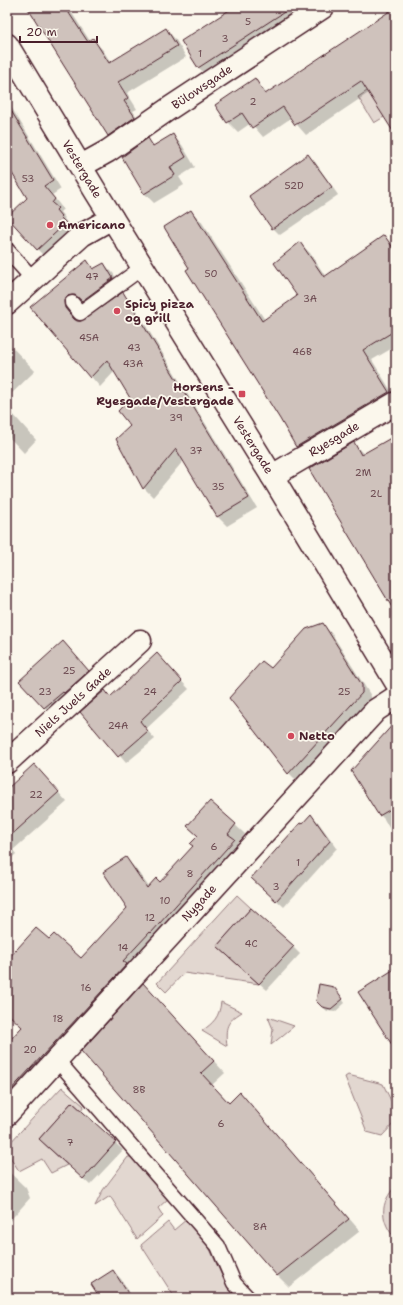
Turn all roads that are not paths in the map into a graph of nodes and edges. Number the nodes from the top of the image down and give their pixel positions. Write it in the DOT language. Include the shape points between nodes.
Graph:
graph roads {
  1 [pos="322,7"];
  2 [pos="7,45"];
  3 [pos="81,166"];
  4 [pos="112,218"];
  5 [pos="7,250"];
  6 [pos="143,267"];
  7 [pos="33,279"];
  8 [pos="7,302"];
  9 [pos="72,303"];
  10 [pos="396,403"];
  11 [pos="272,476"];
  12 [pos="140,641"];
  13 [pos="396,682"];
  14 [pos="396,697"];
  15 [pos="7,762"];
  16 [pos="57,1060"];
  17 [pos="7,1114"];
  18 [pos="248,1298"];
  1 -- 3 [label="street, Bülowsgade" via="108,151"];
  2 -- 3 [label="street, Vestergade"];
  3 -- 4 [label="street, Vestergade"];
  4 -- 6 [label="street, Vestergade"];
  4 -- 7 [label="street" via="82,235"];
  5 -- 7 [label="lane"];
  6 -- 9 [label="lane" via="80,313"];
  6 -- 11 [label="street, Vestergade"];
  7 -- 8 [label="street"];
  10 -- 11 [label="street, Ryesgade"];
  11 -- 13 [label="street, Vestergade"];
  12 -- 15 [label="street, Niels Juels Gade"];
  14 -- 16 [label="street, Nygade" via="376,710"];
  16 -- 17 [label="street, Nygade"];
  16 -- 18 [label="lane" via="218,1246 234,1283"];
}
